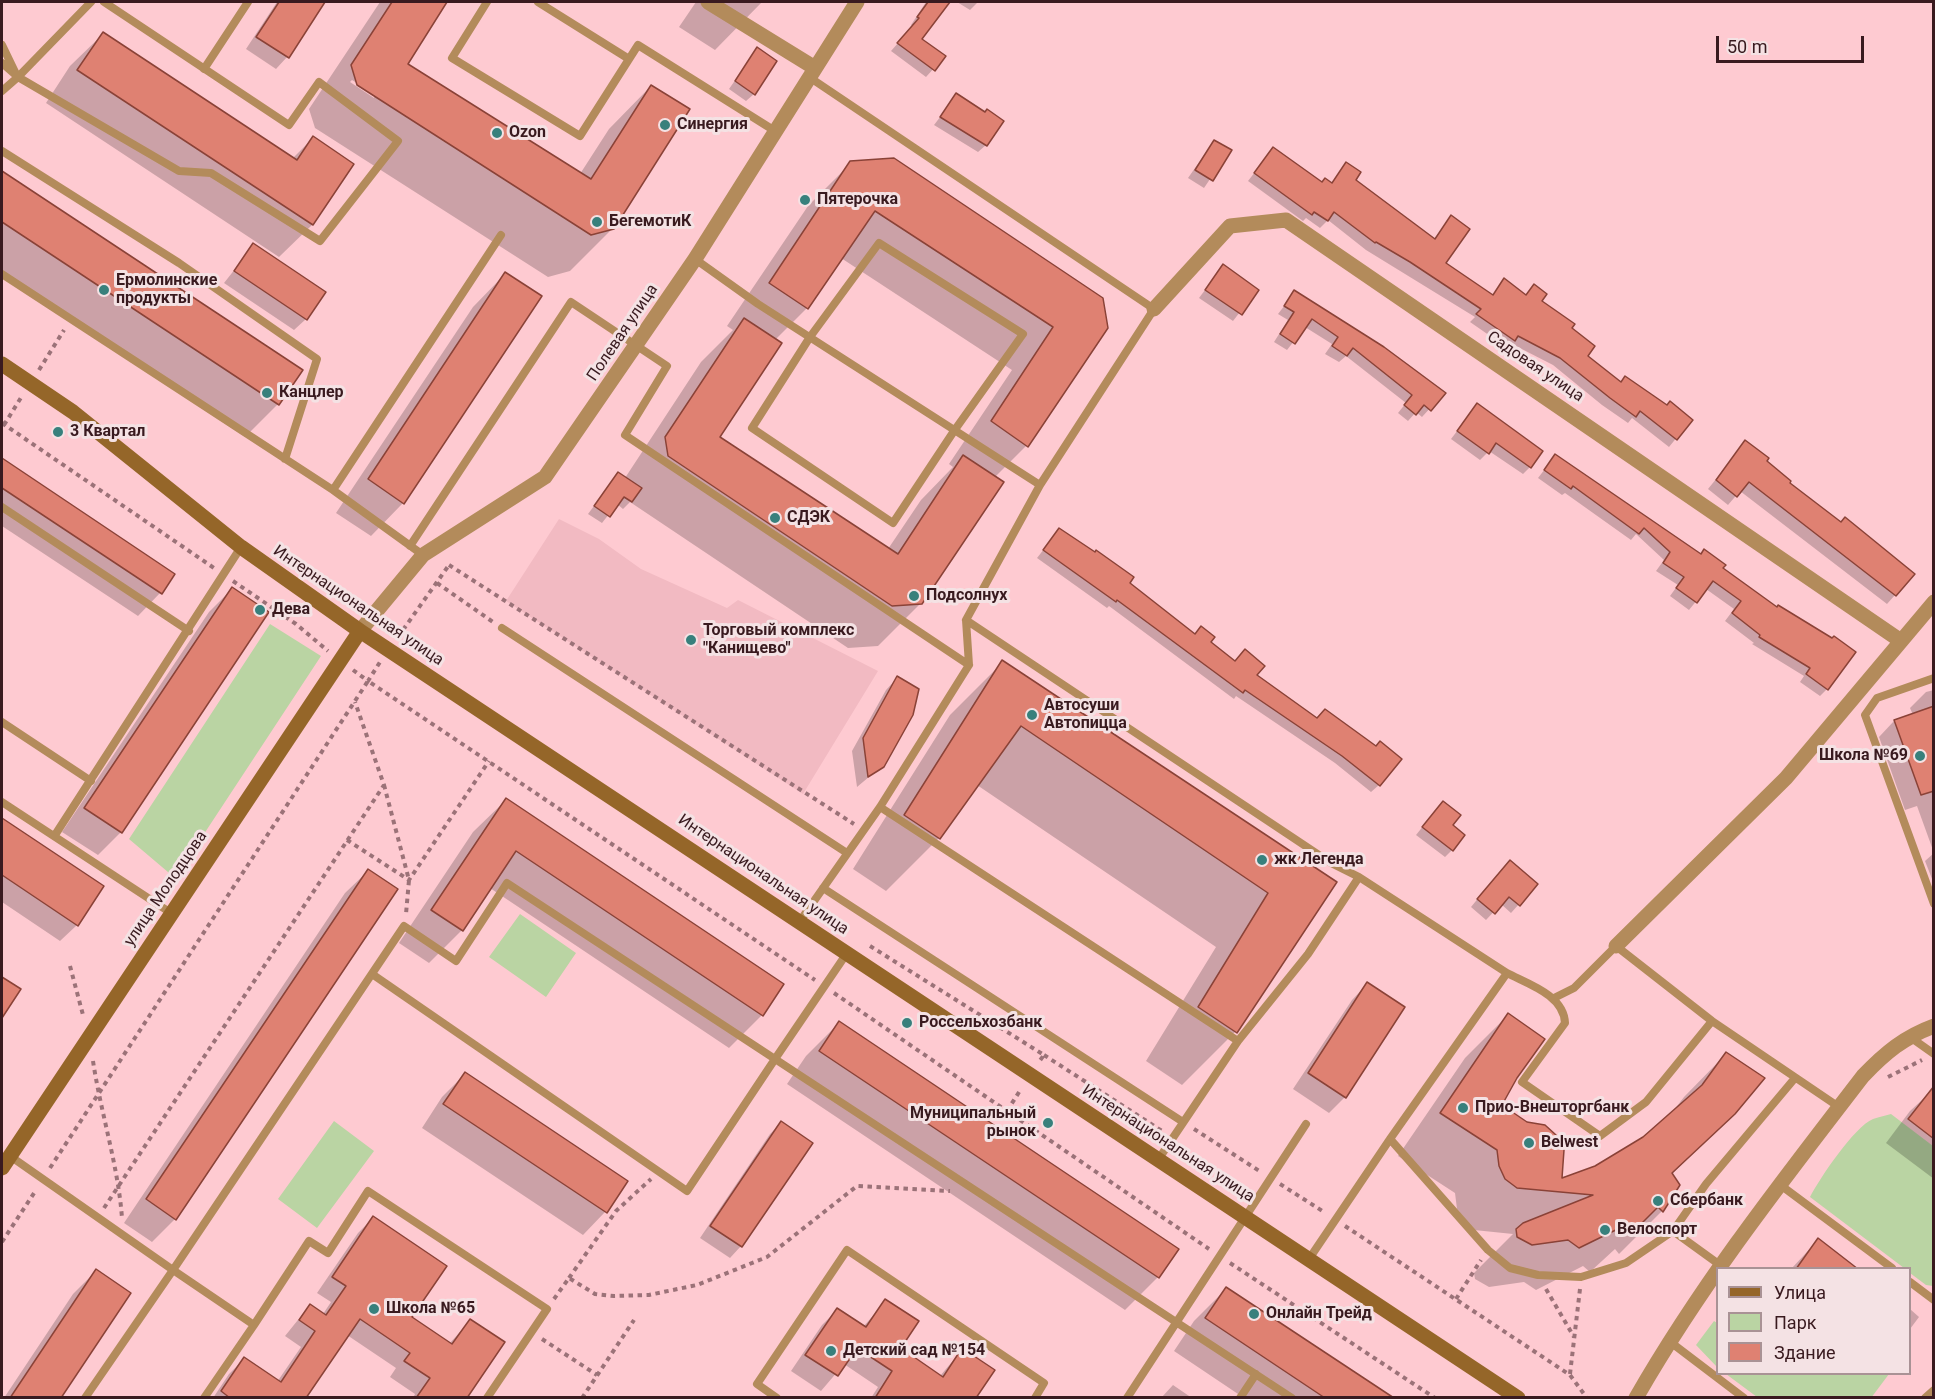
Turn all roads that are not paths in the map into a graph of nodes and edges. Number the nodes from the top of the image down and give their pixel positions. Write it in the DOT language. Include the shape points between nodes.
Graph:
graph roads {
  1 [pos="91,2"];
  2 [pos="104,2"];
  3 [pos="248,2"];
  4 [pos="487,2"];
  5 [pos="538,2"];
  6 [pos="708,2"];
  7 [pos="857,2"];
  8 [pos="2,45"];
  9 [pos="629,59"];
  10 [pos="2,63"];
  11 [pos="204,69"];
  12 [pos="812,72"];
  13 [pos="18,77"];
  14 [pos="2,91"];
  15 [pos="775,131"];
  16 [pos="2,151"];
  17 [pos="501,235"];
  18 [pos="695,259"];
  19 [pos="2,274"];
  20 [pos="1154,309"];
  21 [pos="810,338"];
  22 [pos="637,346"];
  23 [pos="2,364"];
  24 [pos="954,430"];
  25 [pos="285,459"];
  26 [pos="1040,485"];
  27 [pos="333,490"];
  28 [pos="2,507"];
  29 [pos="241,547"];
  30 [pos="416,551"];
  31 [pos="1934,602"];
  32 [pos="966,620"];
  33 [pos="502,628"];
  34 [pos="189,631"];
  35 [pos="360,631"];
  36 [pos="1901,641"];
  37 [pos="969,665"];
  38 [pos="1934,678"];
  39 [pos="2,722"];
  40 [pos="91,781"];
  41 [pos="2,802"];
  42 [pos="880,807"];
  43 [pos="55,835"];
  44 [pos="847,853"];
  45 [pos="1359,877"];
  46 [pos="823,888"];
  47 [pos="1934,904"];
  48 [pos="171,913"];
  49 [pos="800,921"];
  50 [pos="1616,946"];
  51 [pos="847,953"];
  52 [pos="1507,973"];
  53 [pos="372,974"];
  54 [pos="1554,998"];
  55 [pos="1712,1021"];
  56 [pos="1934,1026"];
  57 [pos="1909,1036"];
  58 [pos="1238,1041"];
  59 [pos="1934,1054"];
  60 [pos="775,1059"];
  61 [pos="1795,1078"];
  62 [pos="1839,1107"];
  63 [pos="1183,1122"];
  64 [pos="1306,1124"];
  65 [pos="1390,1139"];
  66 [pos="1158,1160"];
  67 [pos="6,1162"];
  68 [pos="1779,1184"];
  69 [pos="1246,1217"];
  70 [pos="1673,1231"];
  71 [pos="1309,1259"];
  72 [pos="1720,1265"];
  73 [pos="1889,1267"];
  74 [pos="173,1270"];
  75 [pos="1716,1271"];
  76 [pos="1911,1283"];
  77 [pos="1934,1300"];
  78 [pos="1175,1322"];
  79 [pos="254,1325"];
  80 [pos="1670,1341"];
  81 [pos="1256,1374"];
  82 [pos="1934,1390"];
  83 [pos="85,1398"];
  84 [pos="204,1398"];
  85 [pos="487,1398"];
  86 [pos="777,1398"];
  87 [pos="1035,1398"];
  88 [pos="1127,1398"];
  89 [pos="1240,1398"];
  90 [pos="1292,1398"];
  91 [pos="1518,1398"];
  92 [pos="1636,1398"];
  93 [pos="1744,1398"];
  94 [pos="1925,1398"];
  1 -- 13 [label="lane"];
  2 -- 11 [label="lane"];
  3 -- 11 [label="lane"];
  4 -- 9 [label="lane" via="452,58 580,136"];
  5 -- 9 [label="lane"];
  6 -- 12 [label="street"];
  7 -- 12 [label="street, Полевая улица"];
  8 -- 13 [label="lane"];
  9 -- 15 [label="lane" via="638,45"];
  10 -- 13 [label="lane"];
  11 -- 13 [label="lane" via="289,125 319,82 398,141 320,241 211,173 179,171"];
  12 -- 15 [label="street, Полевая улица"];
  12 -- 20 [label="lane"];
  13 -- 14 [label="lane"];
  15 -- 18 [label="street, Полевая улица"];
  16 -- 25 [label="lane" via="179,263 317,359"];
  17 -- 27 [label="lane"];
  18 -- 21 [label="lane"];
  18 -- 22 [label="street, Полевая улица"];
  19 -- 25 [label="lane"];
  20 -- 26 [label="lane"];
  20 -- 36 [label="street, Садовая улица" via="1230,226 1286,220"];
  21 -- 24 [label="lane"];
  21 -- 24 [label="lane" via="752,428 893,523"];
  21 -- 24 [label="lane" via="879,243 1023,334"];
  22 -- 30 [label="street, Полевая улица" via="545,477"];
  22 -- 30 [label="lane" via="571,302"];
  22 -- 37 [label="lane" via="667,366 625,435"];
  23 -- 29 [label="main road, Интернациональная улица" via="73,412"];
  24 -- 26 [label="lane"];
  25 -- 27 [label="lane"];
  26 -- 32 [label="lane"];
  27 -- 30 [label="lane"];
  28 -- 34 [label="lane"];
  29 -- 34 [label="lane"];
  29 -- 35 [label="main road, Интернациональная улица"];
  30 -- 35 [label="street, Полевая улица"];
  31 -- 36 [label="street"];
  32 -- 37 [label="lane"];
  32 -- 45 [label="lane" via="1331,863"];
  33 -- 44 [label="lane"];
  34 -- 40 [label="lane"];
  35 -- 48 [label="main road, улица Молодцова"];
  35 -- 49 [label="main road, Интернациональная улица"];
  36 -- 50 [label="street" via="1786,778"];
  37 -- 42 [label="lane"];
  38 -- 47 [label="lane" via="1877,698 1865,714"];
  39 -- 40 [label="lane"];
  40 -- 43 [label="lane"];
  41 -- 43 [label="lane"];
  42 -- 44 [label="lane"];
  42 -- 58 [label="lane"];
  43 -- 48 [label="lane"];
  44 -- 46 [label="lane"];
  45 -- 52 [label="lane"];
  45 -- 58 [label="lane" via="1308,954"];
  46 -- 49 [label="lane"];
  46 -- 63 [label="lane"];
  48 -- 67 [label="main road, улица Молодцова"];
  49 -- 51 [label="main road, Интернациональная улица"];
  50 -- 54 [label="lane" via="1574,988"];
  50 -- 55 [label="lane"];
  51 -- 60 [label="lane"];
  51 -- 66 [label="main road, Интернациональная улица"];
  52 -- 54 [label="lane"];
  52 -- 65 [label="lane"];
  53 -- 60 [label="lane" via="404,926 456,961 507,883"];
  53 -- 60 [label="lane" via="687,1191"];
  53 -- 74 [label="lane"];
  54 -- 55 [label="lane" via="1562,1007 1564,1023 1522,1082 1600,1136 1646,1102"];
  55 -- 61 [label="lane"];
  56 -- 57 [label="street"];
  57 -- 59 [label="lane"];
  57 -- 62 [label="street" via="1885,1053"];
  58 -- 63 [label="lane"];
  60 -- 78 [label="lane"];
  61 -- 62 [label="lane"];
  61 -- 70 [label="lane" via="1706,1184"];
  62 -- 68 [label="street"];
  63 -- 66 [label="lane"];
  64 -- 69 [label="lane"];
  65 -- 70 [label="lane" via="1488,1250 1510,1268 1538,1275 1581,1277 1626,1263"];
  65 -- 71 [label="lane"];
  66 -- 69 [label="main road, Интернациональная улица"];
  67 -- 74 [label="lane" via="43,1178"];
  68 -- 72 [label="street"];
  68 -- 73 [label="lane"];
  69 -- 71 [label="main road, Интернациональная улица"];
  69 -- 78 [label="lane"];
  70 -- 72 [label="lane"];
  71 -- 91 [label="main road, Интернациональная улица"];
  74 -- 79 [label="lane"];
  74 -- 83 [label="lane"];
  75 -- 80 [label="street"];
  76 -- 77 [label="lane"];
  78 -- 81 [label="lane"];
  78 -- 88 [label="lane"];
  79 -- 84 [label="lane"];
  79 -- 85 [label="lane" via="309,1241 328,1253 368,1191 547,1310"];
  80 -- 92 [label="street"];
  80 -- 93 [label="lane"];
  81 -- 89 [label="lane"];
  81 -- 90 [label="lane"];
  82 -- 94 [label="lane"];
  86 -- 87 [label="lane" via="757,1384 847,1250 1044,1383"];
}
